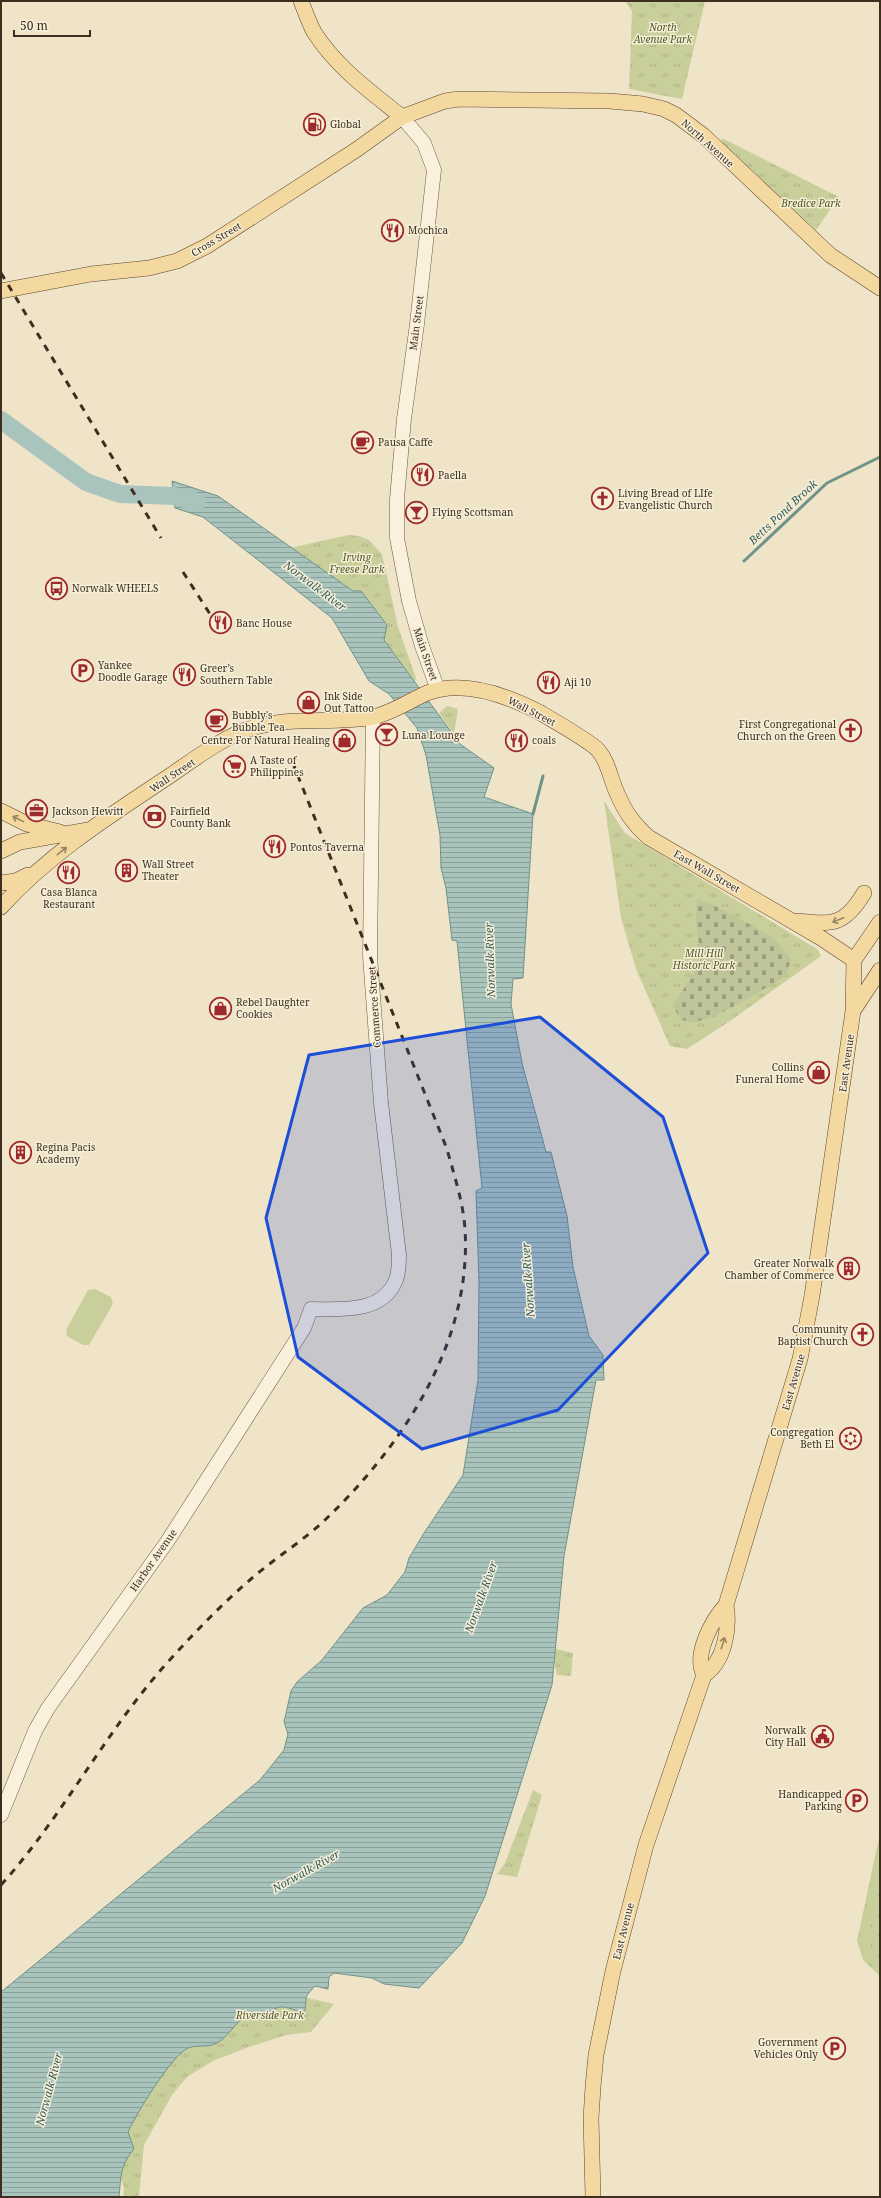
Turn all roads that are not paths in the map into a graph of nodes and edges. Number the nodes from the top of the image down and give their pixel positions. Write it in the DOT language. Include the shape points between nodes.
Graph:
graph roads {
  1 [pos="301,1"];
  2 [pos="402,117"];
  3 [pos="880,288"];
  4 [pos="1,291"];
  5 [pos="434,691"];
  6 [pos="373,716"];
  7 [pos="597,749"];
  8 [pos="1,811"];
  9 [pos="89,830"];
  10 [pos="63,833"];
  11 [pos="1,851"];
  12 [pos="34,873"];
  13 [pos="1,884"];
  14 [pos="864,893"];
  15 [pos="1,907"];
  16 [pos="791,920"];
  17 [pos="880,922"];
  18 [pos="880,939"];
  19 [pos="854,960"];
  20 [pos="880,970"];
  21 [pos="853,1011"];
  22 [pos="310,1309"];
  23 [pos="726,1605"];
  24 [pos="704,1675"];
  25 [pos="1,1815"];
  26 [pos="592,2197"];
  1 -- 2 [label="main road, Main Street" via="313,30 334,59 354,79"];
  2 -- 3 [label="main road, North Avenue" via="433,105 459,99 610,101 664,109 686,121 704,136 830,255"];
  2 -- 4 [label="main road, Cross Street" via="356,150 207,246 177,261 149,268 91,274"];
  2 -- 5 [label="main road, Main Street" via="424,143 434,170 434,189 404,419 397,534 401,569"];
  5 -- 6 [label="main road, Wall Street"];
  5 -- 7 [label="main road, Wall Street" via="456,687 488,692 517,702 540,713"];
  6 -- 9 [label="main road, Wall Street" via="249,728 208,750"];
  6 -- 22 [label="main road, Commerce Street" via="370,956 384,1132 399,1255 396,1280 381,1301 356,1309"];
  7 -- 16 [label="main road, East Wall Street" via="607,764 616,792 630,820 648,837"];
  10 -- 8 [label="main road, Wall Street, one-way" via="27,824"];
  9 -- 10 [label="main road, Wall Street"];
  12 -- 9 [label="main road, Wall Street, one-way"];
  10 -- 11 [label="main road, Wall Street" via="20,842"];
  12 -- 13 [label="main road, Wall Street"];
  12 -- 15 [label="main road, Wall Street"];
  14 -- 16 [label="main road, one-way" via="853,911 842,919 818,923"];
  16 -- 19 [label="main road, East Wall Street"];
  17 -- 19 [label="main road"];
  18 -- 19 [label="main road"];
  19 -- 21 [label="main road, East Avenue"];
  20 -- 21 [label="main road, East Avenue"];
  21 -- 23 [label="main road, East Avenue" via="812,1296 800,1360"];
  22 -- 25 [label="main road, Harbor Avenue" via="304,1328 167,1542 48,1708 35,1730"];
  23 -- 24 [label="main road, East Avenue" via="714,1620 700,1660"];
  24 -- 23 [label="main road, East Avenue, one-way" via="715,1667 721,1651 728,1628"];
  24 -- 26 [label="main road, East Avenue" via="646,1844 613,1971 592,2088"];
}
